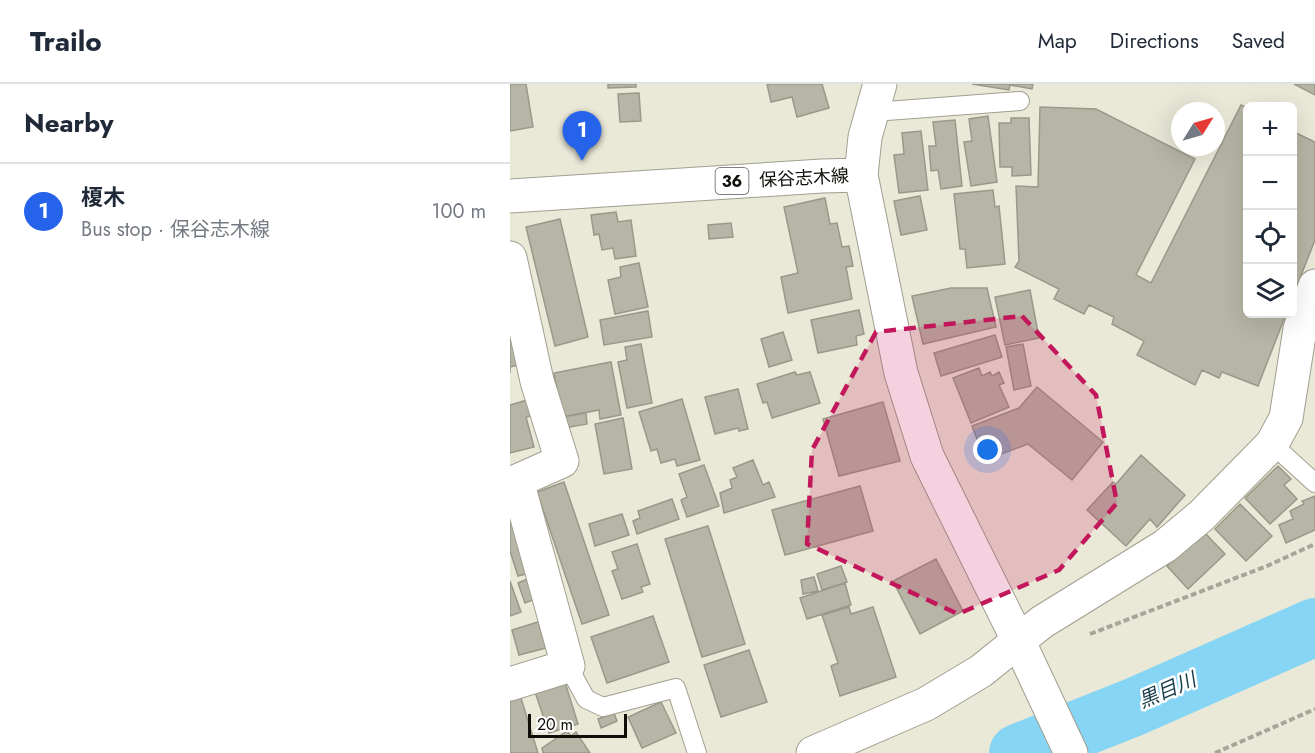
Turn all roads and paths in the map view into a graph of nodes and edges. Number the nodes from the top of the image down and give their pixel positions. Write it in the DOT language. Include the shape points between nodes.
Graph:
graph roads {
  1 [pos="876,98"];
  2 [pos="1020,101"];
  3 [pos="861,175"];
  4 [pos="510,196"];
  5 [pos="510,258"];
  6 [pos="1315,286"];
  7 [pos="524,385"];
  8 [pos="1272,444"];
  9 [pos="1315,483"];
  10 [pos="1315,544"];
  11 [pos="1089,635"];
  12 [pos="1022,651"];
  13 [pos="568,666"];
  14 [pos="510,684"];
  15 [pos="1315,709"];
  16 [pos="697,753"];
  17 [pos="813,753"];
  18 [pos="1071,753"];
  19 [pos="1215,753"];
  1 -- 2 [label="lane"];
  1 -- 3 [label="street, 保谷志木線" via="865,137"];
  3 -- 4 [label="street, 保谷志木線 / 36"];
  3 -- 12 [label="street" via="901,373 927,456"];
  5 -- 7 [label="street"];
  6 -- 8 [label="street" via="1300,330 1286,418"];
  7 -- 13 [label="street" via="562,461 517,481"];
  8 -- 9 [label="lane"];
  8 -- 12 [label="street" via="1166,546 1042,622"];
  10 -- 11 [label="path"];
  12 -- 17 [label="street" via="926,704"];
  12 -- 18 [label="street"];
  13 -- 14 [label="street"];
  13 -- 16 [label="lane" via="586,699 603,707 676,688"];
  15 -- 19 [label="path"];
}
